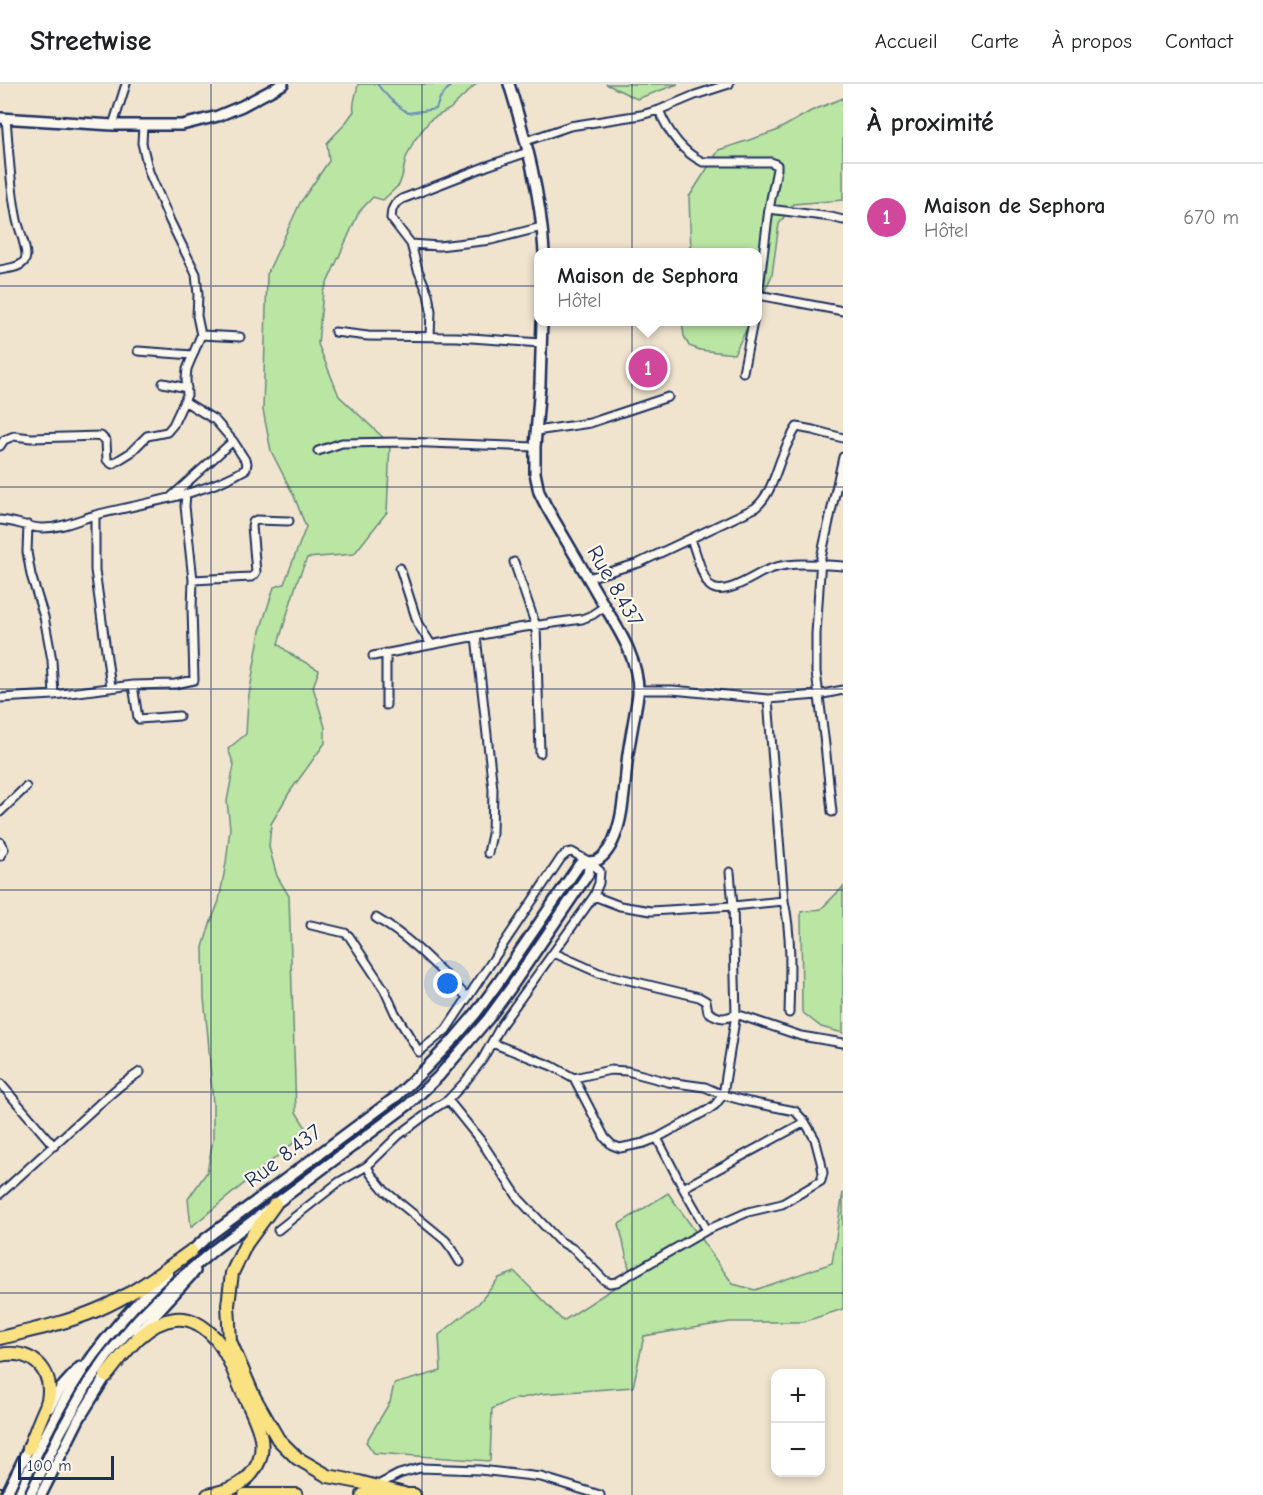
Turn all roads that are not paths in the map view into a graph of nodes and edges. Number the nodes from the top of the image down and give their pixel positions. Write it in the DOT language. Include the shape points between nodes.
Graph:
graph roads {
  1 [pos="126,84"];
  2 [pos="283,84"];
  3 [pos="509,84"];
  4 [pos="729,84"];
  5 [pos="659,110"];
  6 [pos="3,118"];
  7 [pos="113,125"];
  8 [pos="143,125"];
  9 [pos="526,141"];
  10 [pos="528,152"];
  11 [pos="769,209"];
  12 [pos="843,220"];
  13 [pos="542,227"];
  14 [pos="411,244"];
  15 [pos="544,248"];
  16 [pos="762,264"];
  17 [pos="0,270"];
  18 [pos="762,296"];
  19 [pos="843,311"];
  20 [pos="542,326"];
  21 [pos="752,326"];
  22 [pos="335,332"];
  23 [pos="201,335"];
  24 [pos="430,336"];
  25 [pos="240,338"];
  26 [pos="541,343"];
  27 [pos="138,351"];
  28 [pos="193,355"];
  29 [pos="742,372"];
  30 [pos="163,383"];
  31 [pos="187,388"];
  32 [pos="668,397"];
  33 [pos="184,401"];
  34 [pos="536,431"];
  35 [pos="843,438"];
  36 [pos="233,441"];
  37 [pos="0,446"];
  38 [pos="535,447"];
  39 [pos="318,451"];
  40 [pos="843,458"];
  41 [pos="186,494"];
  42 [pos="170,498"];
  43 [pos="95,516"];
  44 [pos="0,520"];
  45 [pos="289,521"];
  46 [pos="28,525"];
  47 [pos="691,539"];
  48 [pos="514,562"];
  49 [pos="820,565"];
  50 [pos="843,566"];
  51 [pos="400,568"];
  52 [pos="588,578"];
  53 [pos="193,580"];
  54 [pos="604,606"];
  55 [pos="536,626"];
  56 [pos="476,636"];
  57 [pos="431,644"];
  58 [pos="386,653"];
  59 [pos="374,656"];
  60 [pos="133,685"];
  61 [pos="111,687"];
  62 [pos="638,690"];
  63 [pos="843,690"];
  64 [pos="54,695"];
  65 [pos="818,695"];
  66 [pos="0,698"];
  67 [pos="768,699"];
  68 [pos="386,705"];
  69 [pos="179,716"];
  70 [pos="540,753"];
  71 [pos="26,787"];
  72 [pos="0,812"];
  73 [pos="832,812"];
  74 [pos="0,842"];
  75 [pos="488,853"];
  76 [pos="0,856"];
  77 [pos="590,862"];
  78 [pos="730,872"];
  79 [pos="594,896"];
  80 [pos="784,901"];
  81 [pos="733,906"];
  82 [pos="376,918"];
  83 [pos="311,925"];
  84 [pos="554,953"];
  85 [pos="467,997"];
  86 [pos="789,1013"];
  87 [pos="736,1014"];
  88 [pos="492,1042"];
  89 [pos="843,1043"];
  90 [pos="140,1072"];
  91 [pos="574,1078"];
  92 [pos="0,1083"];
  93 [pos="723,1095"];
  94 [pos="448,1100"];
  95 [pos="805,1122"];
  96 [pos="657,1138"];
  97 [pos="54,1146"];
  98 [pos="367,1166"];
  99 [pos="683,1188"];
  100 [pos="0,1194"];
  101 [pos="275,1204"];
  102 [pos="278,1230"];
  103 [pos="707,1230"];
  104 [pos="215,1250"];
  105 [pos="191,1251"];
  106 [pos="460,1262"];
  107 [pos="0,1338"];
  108 [pos="104,1341"];
  109 [pos="0,1355"];
  110 [pos="106,1376"];
  111 [pos="29,1448"];
  112 [pos="374,1487"];
  113 [pos="0,1494"];
  114 [pos="6,1495"];
  115 [pos="15,1495"];
  116 [pos="30,1495"];
  117 [pos="41,1495"];
  118 [pos="208,1495"];
  119 [pos="245,1495"];
  120 [pos="296,1495"];
  121 [pos="363,1495"];
  122 [pos="409,1495"];
  123 [pos="600,1495"];
  1 -- 7 [label="street"];
  2 -- 8 [label="main road" via="218,116 182,124"];
  3 -- 9 [label="main road"];
  4 -- 5 [label="street"];
  5 -- 9 [label="street" via="570,126"];
  5 -- 11 [label="street" via="685,151 703,162 777,165"];
  6 -- 7 [label="main road"];
  6 -- 17 [label="street" via="12,194 26,256 20,266"];
  7 -- 8 [label="main road"];
  8 -- 23 [label="street" via="142,143 150,172 196,274"];
  9 -- 10 [label="main road"];
  10 -- 13 [label="main road"];
  10 -- 14 [label="street" via="395,204 392,218"];
  11 -- 12 [label="street"];
  11 -- 16 [label="street"];
  13 -- 14 [label="street" via="490,240 439,246"];
  13 -- 15 [label="main road"];
  14 -- 24 [label="street" via="430,302"];
  18 -- 19 [label="street"];
  20 -- 26 [label="main road, Rue 8.437"];
  21 -- 29 [label="street"];
  22 -- 24 [label="street"];
  23 -- 25 [label="street"];
  23 -- 28 [label="street"];
  24 -- 26 [label="street"];
  26 -- 34 [label="main road, Rue 8.437"];
  27 -- 28 [label="street"];
  28 -- 31 [label="street" via="187,369"];
  30 -- 31 [label="street"];
  31 -- 33 [label="street"];
  32 -- 34 [label="street" via="590,423"];
  33 -- 36 [label="street" via="215,420"];
  33 -- 37 [label="street" via="166,432 147,436 112,464 107,460 102,436 14,436"];
  34 -- 38 [label="main road, Rue 8.437"];
  35 -- 47 [label="street" via="797,427 763,501"];
  36 -- 41 [label="street" via="247,464 246,469"];
  36 -- 42 [label="street"];
  38 -- 39 [label="street" via="342,443"];
  38 -- 52 [label="main road, Rue 8.437" via="539,492"];
  40 -- 49 [label="street"];
  41 -- 42 [label="street"];
  41 -- 53 [label="street"];
  42 -- 43 [label="street"];
  43 -- 46 [label="street" via="52,527"];
  43 -- 61 [label="street" via="95,570"];
  44 -- 46 [label="street"];
  45 -- 53 [label="street" via="253,522 256,572 251,577"];
  46 -- 64 [label="street" via="27,552 44,617"];
  47 -- 49 [label="street" via="705,576 716,589 724,590 778,565"];
  47 -- 52 [label="street" via="639,563"];
  48 -- 55 [label="street"];
  49 -- 50 [label="street"];
  49 -- 65 [label="street"];
  51 -- 57 [label="street" via="418,624"];
  52 -- 54 [label="main road, Rue 8.437"];
  53 -- 60 [label="street" via="194,680"];
  54 -- 55 [label="street" via="582,618"];
  54 -- 62 [label="main road, Rue 8.437" via="626,643"];
  55 -- 56 [label="street"];
  55 -- 70 [label="street"];
  56 -- 57 [label="street"];
  56 -- 75 [label="street" via="493,789"];
  57 -- 58 [label="street"];
  58 -- 59 [label="street"];
  58 -- 68 [label="street"];
  60 -- 61 [label="street"];
  60 -- 69 [label="street" via="138,718"];
  61 -- 64 [label="street"];
  62 -- 67 [label="street"];
  62 -- 77 [label="main road, Rue 8.437" via="620,822 606,854"];
  63 -- 65 [label="street"];
  64 -- 66 [label="street"];
  65 -- 67 [label="street"];
  65 -- 73 [label="street"];
  67 -- 80 [label="street"];
  71 -- 72 [label="street"];
  74 -- 76 [label="street" via="4,849"];
  77 -- 79 [label="street" via="600,871"];
  77 -- 85 [label="street" via="572,852 561,858"];
  77 -- 101 [label="main road, Rue 8.437" via="588,874 510,989 438,1077 408,1105"];
  77 -- 105 [label="main road, Rue 8.437" via="579,865 481,1006 398,1096"];
  78 -- 81 [label="street"];
  79 -- 81 [label="street" via="620,906 651,911"];
  79 -- 84 [label="street"];
  80 -- 81 [label="street"];
  80 -- 86 [label="street" via="790,942"];
  81 -- 87 [label="street"];
  82 -- 85 [label="street" via="413,944"];
  83 -- 85 [label="street" via="350,936 419,1052 446,1030"];
  84 -- 87 [label="street" via="599,974 699,997 716,1017 726,1019"];
  84 -- 88 [label="street"];
  87 -- 89 [label="street" via="801,1036"];
  87 -- 93 [label="street"];
  88 -- 91 [label="street"];
  88 -- 94 [label="street"];
  90 -- 97 [label="street"];
  91 -- 93 [label="street" via="617,1069 705,1087"];
  91 -- 96 [label="street" via="612,1145 620,1148"];
  92 -- 97 [label="street"];
  93 -- 95 [label="street" via="795,1111"];
  93 -- 96 [label="street" via="715,1105"];
  94 -- 98 [label="street" via="399,1135"];
  94 -- 103 [label="street" via="482,1141 519,1199 604,1280 617,1282"];
  95 -- 99 [label="street"];
  95 -- 103 [label="street" via="815,1139 823,1173 821,1181 782,1204 748,1212"];
  96 -- 99 [label="street"];
  97 -- 100 [label="street"];
  98 -- 102 [label="street" via="339,1182"];
  98 -- 106 [label="street" via="385,1191 445,1240"];
  99 -- 103 [label="street"];
  101 -- 104 [label="main road, Rue 8.437"];
  101 -- 112 [label="highway" via="246,1244 232,1273 228,1305 230,1341 254,1397 278,1439 297,1458 328,1476"];
  104 -- 110 [label="main road" via="135,1336"];
  104 -- 116 [label="main road, Rue 8.437" via="170,1287 111,1350 72,1410"];
  105 -- 107 [label="highway" via="144,1285 97,1310"];
  105 -- 108 [label="main road, Rue 8.437"];
  108 -- 111 [label="main road" via="61,1388"];
  108 -- 115 [label="main road, Rue 8.437" via="48,1429"];
  109 -- 111 [label="highway" via="22,1354 34,1360 49,1382 48,1400"];
  110 -- 117 [label="main road" via="79,1419"];
  110 -- 118 [label="highway" via="137,1340 161,1322 177,1318 194,1322 216,1339 256,1423 261,1449 246,1480"];
  111 -- 114 [label="main road, bridge"];
  112 -- 122 [label="highway"];
  112 -- 123 [label="street" via="420,1468 480,1470 541,1477"];
  113 -- 115 [label="highway"];
  119 -- 120 [label="highway"];
  121 -- 122 [label="highway"];
}
